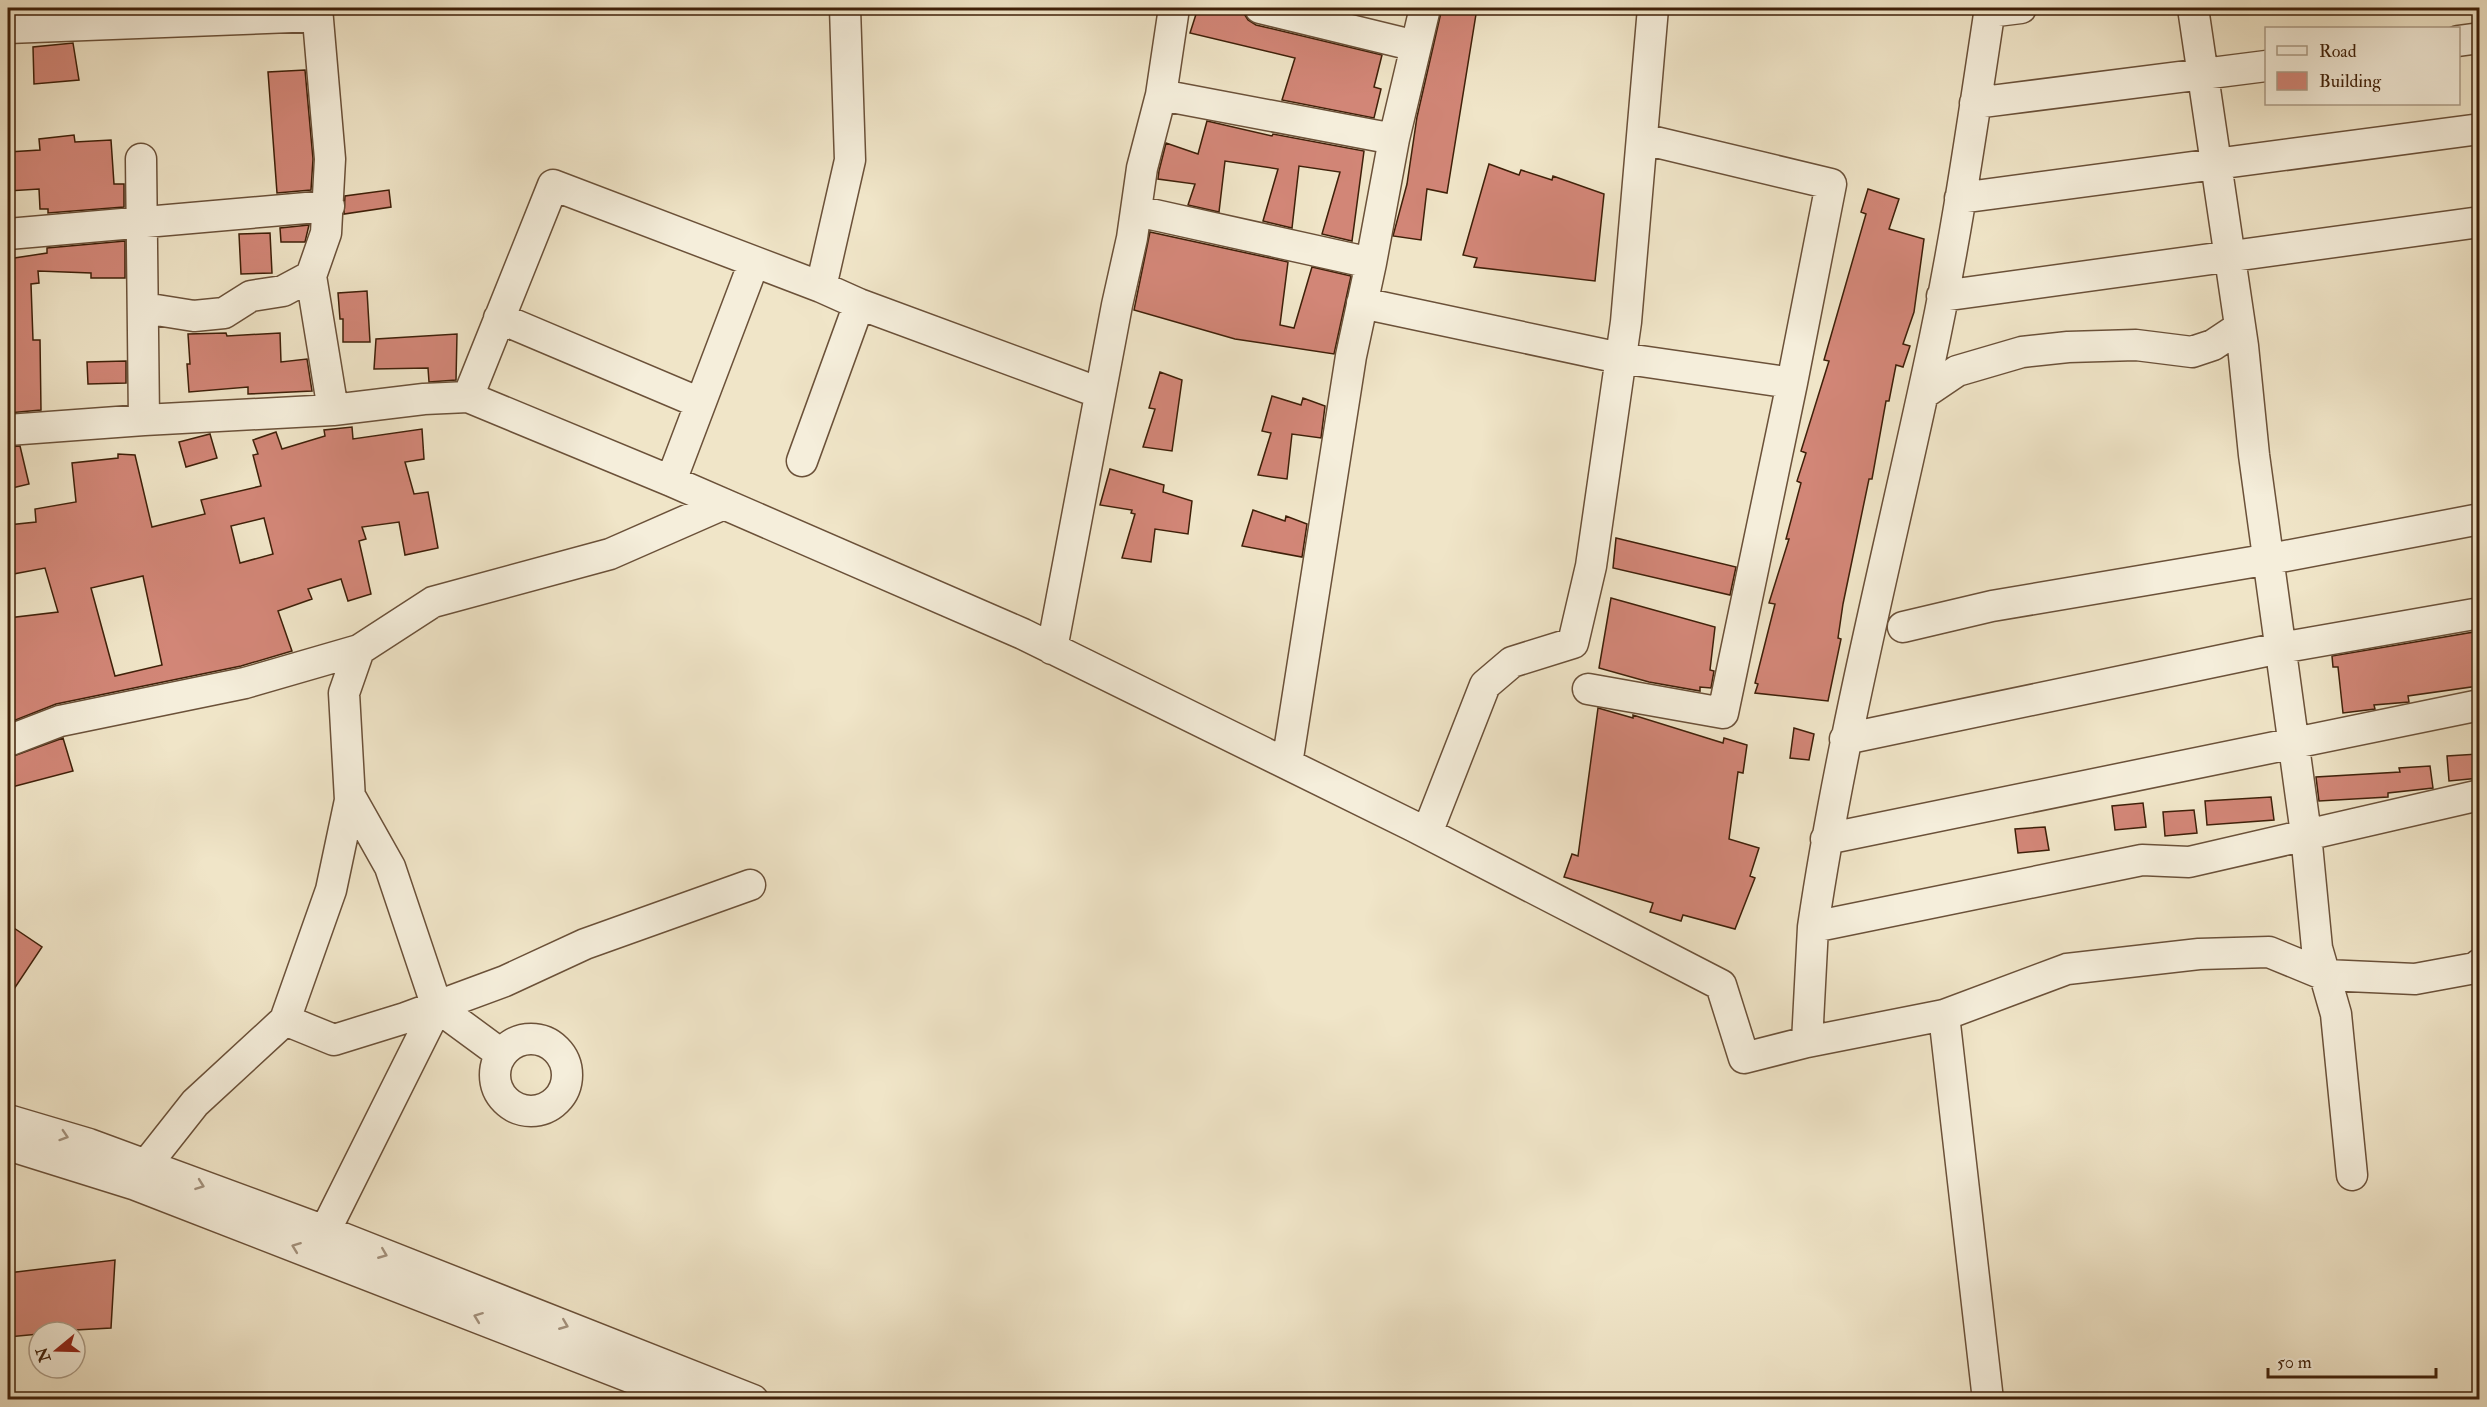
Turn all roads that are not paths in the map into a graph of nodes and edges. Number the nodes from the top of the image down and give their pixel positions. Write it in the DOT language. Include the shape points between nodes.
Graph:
graph roads {
  1 [pos="845,8"];
  2 [pos="1174,8"];
  3 [pos="1260,8"];
  4 [pos="1425,8"];
  5 [pos="1653,8"];
  6 [pos="2021,8"];
  7 [pos="2193,8"];
  8 [pos="1989,10"];
  9 [pos="317,12"];
  10 [pos="8,28"];
  11 [pos="2480,38"];
  12 [pos="2460,40"];
  13 [pos="1416,46"];
  14 [pos="2265,66"];
  15 [pos="2203,74"];
  16 [pos="1161,95"];
  17 [pos="1975,103"];
  18 [pos="2480,129"];
  19 [pos="1394,139"];
  20 [pos="1643,140"];
  21 [pos="141,159"];
  22 [pos="2216,162"];
  23 [pos="1960,198"];
  24 [pos="328,206"];
  25 [pos="1137,212"];
  26 [pos="142,221"];
  27 [pos="2480,222"];
  28 [pos="8,234"];
  29 [pos="2229,257"];
  30 [pos="754,262"];
  31 [pos="1371,262"];
  32 [pos="311,276"];
  33 [pos="821,287"];
  34 [pos="1942,296"];
  35 [pos="1362,303"];
  36 [pos="859,304"];
  37 [pos="144,308"];
  38 [pos="499,318"];
  39 [pos="2240,327"];
  40 [pos="1620,358"];
  41 [pos="1792,383"];
  42 [pos="1100,393"];
  43 [pos="1923,394"];
  44 [pos="468,398"];
  45 [pos="700,403"];
  46 [pos="333,410"];
  47 [pos="144,420"];
  48 [pos="8,430"];
  49 [pos="802,461"];
  50 [pos="671,481"];
  51 [pos="724,504"];
  52 [pos="2480,519"];
  53 [pos="2270,559"];
  54 [pos="2480,613"];
  55 [pos="1903,627"];
  56 [pos="1052,648"];
  57 [pos="2280,648"];
  58 [pos="359,650"];
  59 [pos="1588,689"];
  60 [pos="2480,705"];
  61 [pos="1845,739"];
  62 [pos="8,741"];
  63 [pos="2293,741"];
  64 [pos="1287,764"];
  65 [pos="2480,795"];
  66 [pos="350,796"];
  67 [pos="1427,833"];
  68 [pos="2306,834"];
  69 [pos="1826,839"];
  70 [pos="750,885"];
  71 [pos="1813,927"];
  72 [pos="2480,964"];
  73 [pos="2325,975"];
  74 [pos="436,1006"];
  75 [pos="1944,1015"];
  76 [pos="285,1020"];
  77 [pos="1807,1042"];
  78 [pos="501,1054"];
  79 [pos="8,1120"];
  80 [pos="8,1145"];
  81 [pos="141,1175"];
  82 [pos="2352,1175"];
  83 [pos="325,1231"];
  84 [pos="643,1382"];
  85 [pos="617,1400"];
  86 [pos="689,1400"];
  87 [pos="753,1400"];
  88 [pos="1989,1400"];
  1 -- 33 [label="street" via="850,160"];
  2 -- 16 [label="street"];
  3 -- 13 [label="street"];
  4 -- 13 [label="street"];
  5 -- 20 [label="street"];
  6 -- 8 [label="street"];
  7 -- 15 [label="street"];
  8 -- 17 [label="street"];
  9 -- 10 [label="street"];
  9 -- 24 [label="street" via="330,159"];
  11 -- 12 [label="street"];
  13 -- 19 [label="street"];
  14 -- 15 [label="street"];
  15 -- 17 [label="street"];
  15 -- 22 [label="street"];
  16 -- 19 [label="street"];
  16 -- 25 [label="street" via="1142,168"];
  17 -- 23 [label="street"];
  18 -- 22 [label="street"];
  19 -- 31 [label="street"];
  20 -- 40 [label="street"];
  20 -- 41 [label="street" via="1830,184"];
  21 -- 26 [label="street"];
  22 -- 23 [label="street"];
  22 -- 29 [label="street"];
  23 -- 34 [label="street"];
  24 -- 26 [label="street"];
  24 -- 32 [label="street" via="326,233"];
  25 -- 31 [label="street"];
  25 -- 42 [label="street"];
  26 -- 28 [label="street"];
  26 -- 37 [label="street"];
  27 -- 29 [label="street"];
  29 -- 34 [label="street"];
  29 -- 39 [label="street"];
  30 -- 33 [label="street"];
  30 -- 38 [label="street" via="553,185"];
  30 -- 45 [label="street"];
  31 -- 35 [label="street"];
  32 -- 37 [label="street" via="284,291 251,296 224,313 194,316"];
  32 -- 46 [label="street"];
  33 -- 36 [label="street"];
  34 -- 43 [label="street"];
  35 -- 40 [label="street"];
  35 -- 64 [label="street"];
  36 -- 42 [label="street"];
  36 -- 49 [label="street"];
  37 -- 47 [label="street"];
  38 -- 44 [label="street"];
  38 -- 45 [label="street"];
  39 -- 43 [label="street" via="2213,345 2192,352 2136,345 2022,352 1957,371"];
  39 -- 53 [label="street"];
  40 -- 41 [label="street"];
  40 -- 67 [label="street" via="1591,566 1573,643 1512,662 1485,686"];
  41 -- 59 [label="street" via="1723,713"];
  42 -- 56 [label="street"];
  43 -- 61 [label="street"];
  44 -- 46 [label="street"];
  44 -- 50 [label="street"];
  45 -- 50 [label="street"];
  46 -- 47 [label="street"];
  47 -- 48 [label="street"];
  50 -- 51 [label="street"];
  51 -- 56 [label="street"];
  51 -- 58 [label="street" via="610,554 433,602"];
  52 -- 53 [label="street"];
  53 -- 55 [label="street" via="1992,606"];
  53 -- 57 [label="street"];
  54 -- 57 [label="street"];
  56 -- 64 [label="street"];
  57 -- 61 [label="street"];
  57 -- 63 [label="street"];
  58 -- 62 [label="street" via="246,683 60,721"];
  58 -- 66 [label="street" via="344,693"];
  60 -- 63 [label="street"];
  61 -- 69 [label="street"];
  63 -- 68 [label="street"];
  63 -- 69 [label="street"];
  64 -- 67 [label="street"];
  65 -- 68 [label="street"];
  66 -- 74 [label="street" via="390,867"];
  66 -- 76 [label="street" via="331,890"];
  67 -- 77 [label="street" via="1721,985 1744,1058"];
  68 -- 71 [label="street" via="2189,862 2142,860"];
  68 -- 73 [label="street" via="2317,948"];
  69 -- 71 [label="street"];
  70 -- 74 [label="street" via="585,944 505,981"];
  71 -- 77 [label="street"];
  72 -- 73 [label="street" via="2415,979"];
  73 -- 75 [label="street" via="2269,952 2199,954 2067,969"];
  73 -- 82 [label="street" via="2336,1014"];
  74 -- 76 [label="street" via="334,1040"];
  74 -- 78 [label="street"];
  74 -- 83 [label="street"];
  75 -- 77 [label="street"];
  75 -- 88 [label="street"];
  76 -- 81 [label="street" via="195,1103"];
  79 -- 81 [label="street, one-way" via="61,1135"];
  80 -- 81 [label="street"];
  81 -- 83 [label="street, one-way"];
  84 -- 81 [label="street, one-way"];
  83 -- 87 [label="street, one-way"];
  84 -- 85 [label="street"];
  84 -- 86 [label="street"];
}
